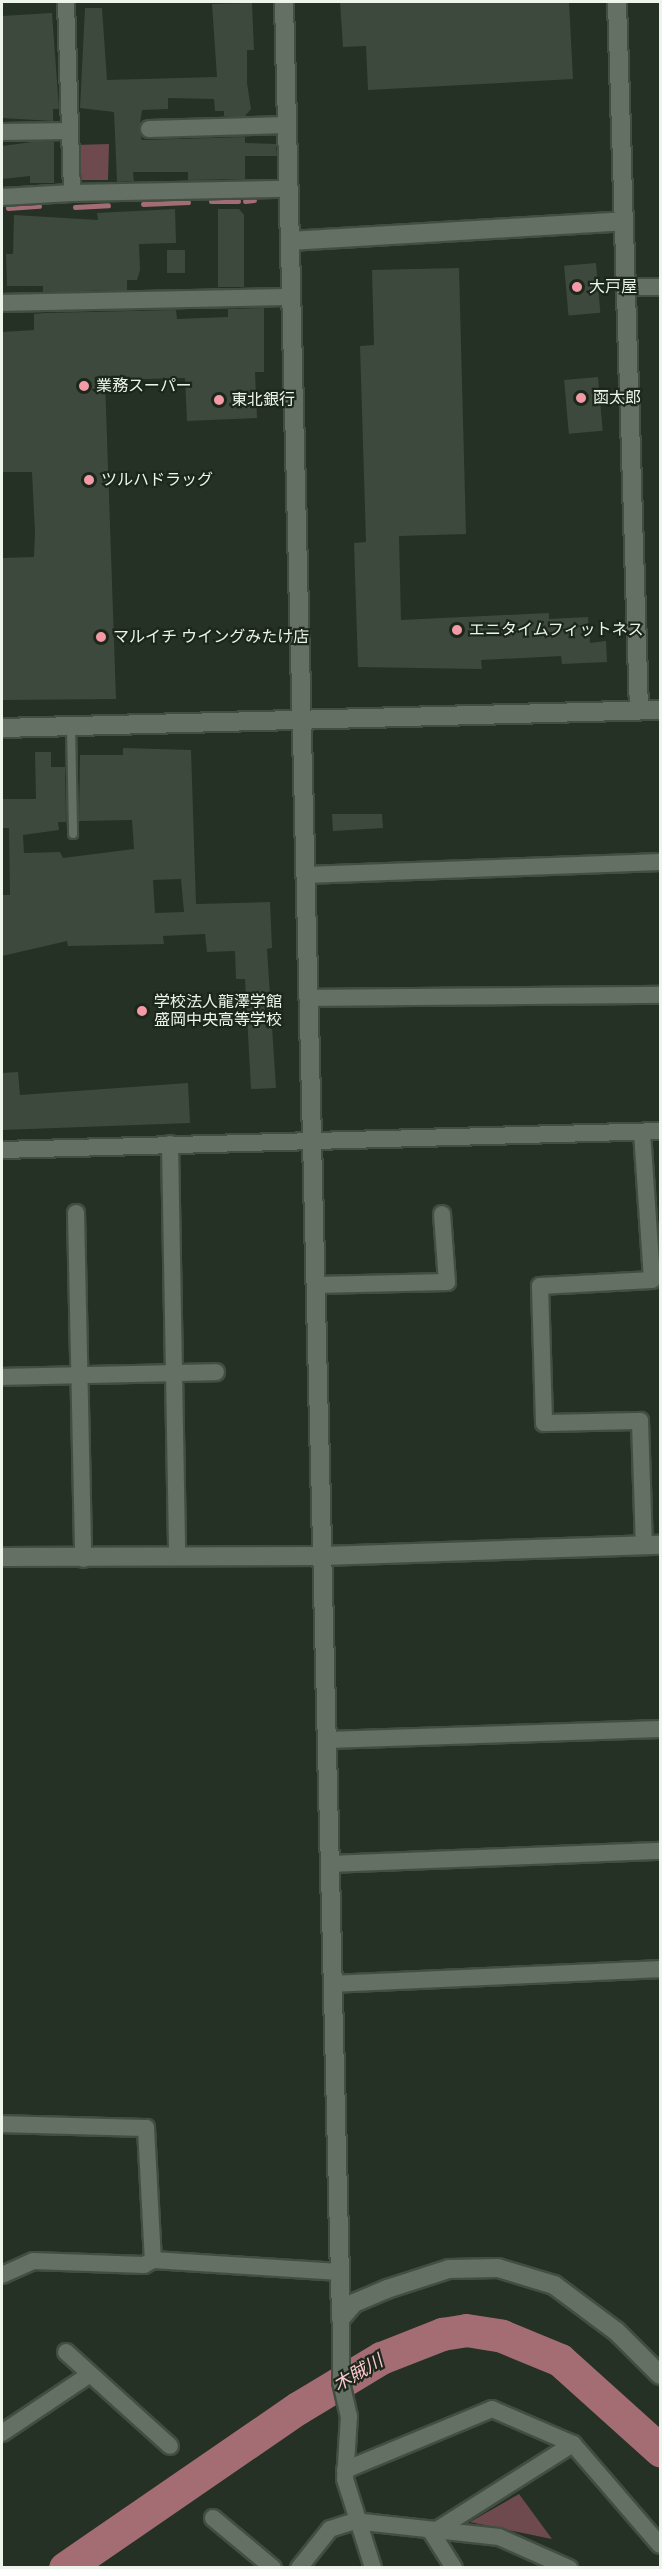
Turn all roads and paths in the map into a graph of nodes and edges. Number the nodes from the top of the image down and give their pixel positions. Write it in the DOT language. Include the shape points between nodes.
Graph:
graph roads {
  1 [pos="66,2"];
  2 [pos="284,2"];
  3 [pos="617,2"];
  4 [pos="287,124"];
  5 [pos="149,129"];
  6 [pos="70,131"];
  7 [pos="2,132"];
  8 [pos="288,189"];
  9 [pos="72,193"];
  10 [pos="2,197"];
  11 [pos="624,221"];
  12 [pos="290,241"];
  13 [pos="626,287"];
  14 [pos="660,287"];
  15 [pos="290,297"];
  16 [pos="2,303"];
  17 [pos="639,710"];
  18 [pos="660,710"];
  19 [pos="298,717"];
  20 [pos="71,726"];
  21 [pos="2,728"];
  22 [pos="73,834"];
  23 [pos="660,862"];
  24 [pos="306,875"];
  25 [pos="660,995"];
  26 [pos="309,998"];
  27 [pos="660,1131"];
  28 [pos="642,1132"];
  29 [pos="310,1143"];
  30 [pos="170,1144"];
  31 [pos="2,1150"];
  32 [pos="76,1214"];
  33 [pos="442,1214"];
  34 [pos="316,1285"];
  35 [pos="216,1372"];
  36 [pos="172,1375"];
  37 [pos="78,1376"];
  38 [pos="2,1377"];
  39 [pos="652,1545"];
  40 [pos="323,1556"];
  41 [pos="2,1557"];
  42 [pos="177,1557"];
  43 [pos="83,1559"];
  44 [pos="660,1729"];
  45 [pos="327,1740"];
  46 [pos="660,1851"];
  47 [pos="331,1864"];
  48 [pos="660,1970"];
  49 [pos="333,1984"];
  50 [pos="2,2124"];
  51 [pos="153,2259"];
  52 [pos="340,2272"];
  53 [pos="2,2275"];
  54 [pos="341,2318"];
  55 [pos="66,2352"];
  56 [pos="90,2374"];
  57 [pos="660,2375"];
  58 [pos="2,2433"];
  59 [pos="573,2444"];
  60 [pos="170,2446"];
  61 [pos="345,2470"];
  62 [pos="213,2517"];
  63 [pos="354,2521"];
  64 [pos="432,2533"];
  65 [pos="660,2545"];
  66 [pos="273,2568"];
  67 [pos="299,2568"];
  68 [pos="373,2568"];
  69 [pos="454,2568"];
  70 [pos="569,2568"];
  1 -- 6 [label="street"];
  2 -- 4 [label="street"];
  3 -- 11 [label="street"];
  4 -- 5 [label="street"];
  4 -- 8 [label="street"];
  6 -- 7 [label="street"];
  6 -- 9 [label="street"];
  8 -- 9 [label="street"];
  8 -- 12 [label="street"];
  9 -- 10 [label="street"];
  11 -- 12 [label="street"];
  11 -- 13 [label="street"];
  12 -- 15 [label="street"];
  13 -- 14 [label="street"];
  13 -- 17 [label="street"];
  15 -- 16 [label="street"];
  15 -- 19 [label="street"];
  17 -- 18 [label="street"];
  17 -- 19 [label="street"];
  19 -- 20 [label="street"];
  19 -- 24 [label="street"];
  20 -- 21 [label="street"];
  20 -- 22 [label="lane"];
  23 -- 24 [label="street"];
  24 -- 26 [label="street"];
  25 -- 26 [label="street"];
  26 -- 29 [label="street"];
  27 -- 28 [label="street"];
  28 -- 29 [label="street"];
  28 -- 39 [label="street" via="652,1280 540,1286 544,1424 640,1421"];
  29 -- 30 [label="street"];
  29 -- 34 [label="street"];
  30 -- 31 [label="street"];
  30 -- 36 [label="street"];
  32 -- 37 [label="street"];
  33 -- 34 [label="street" via="447,1282"];
  34 -- 40 [label="street"];
  35 -- 36 [label="street"];
  36 -- 37 [label="street"];
  36 -- 42 [label="street"];
  37 -- 38 [label="street"];
  37 -- 43 [label="street"];
  39 -- 40 [label="street"];
  40 -- 42 [label="street"];
  40 -- 45 [label="street"];
  41 -- 43 [label="street"];
  42 -- 43 [label="street"];
  44 -- 45 [label="street"];
  45 -- 47 [label="street"];
  46 -- 47 [label="street"];
  47 -- 49 [label="street"];
  48 -- 49 [label="street"];
  49 -- 52 [label="street"];
  50 -- 51 [label="street" via="146,2128"];
  51 -- 52 [label="street"];
  51 -- 53 [label="street" via="144,2265 33,2261"];
  52 -- 54 [label="street"];
  54 -- 57 [label="street" via="354,2303 397,2285 449,2269 498,2268 554,2285 616,2331"];
  54 -- 61 [label="street" via="341,2382 349,2416"];
  55 -- 56 [label="street"];
  56 -- 58 [label="street"];
  56 -- 60 [label="street"];
  59 -- 61 [label="street" via="492,2409"];
  59 -- 64 [label="street"];
  59 -- 65 [label="street"];
  61 -- 63 [label="street"];
  62 -- 66 [label="street"];
  63 -- 64 [label="street"];
  63 -- 67 [label="street" via="330,2529"];
  63 -- 68 [label="street"];
  64 -- 69 [label="street"];
  64 -- 70 [label="street" via="499,2537"];
}
